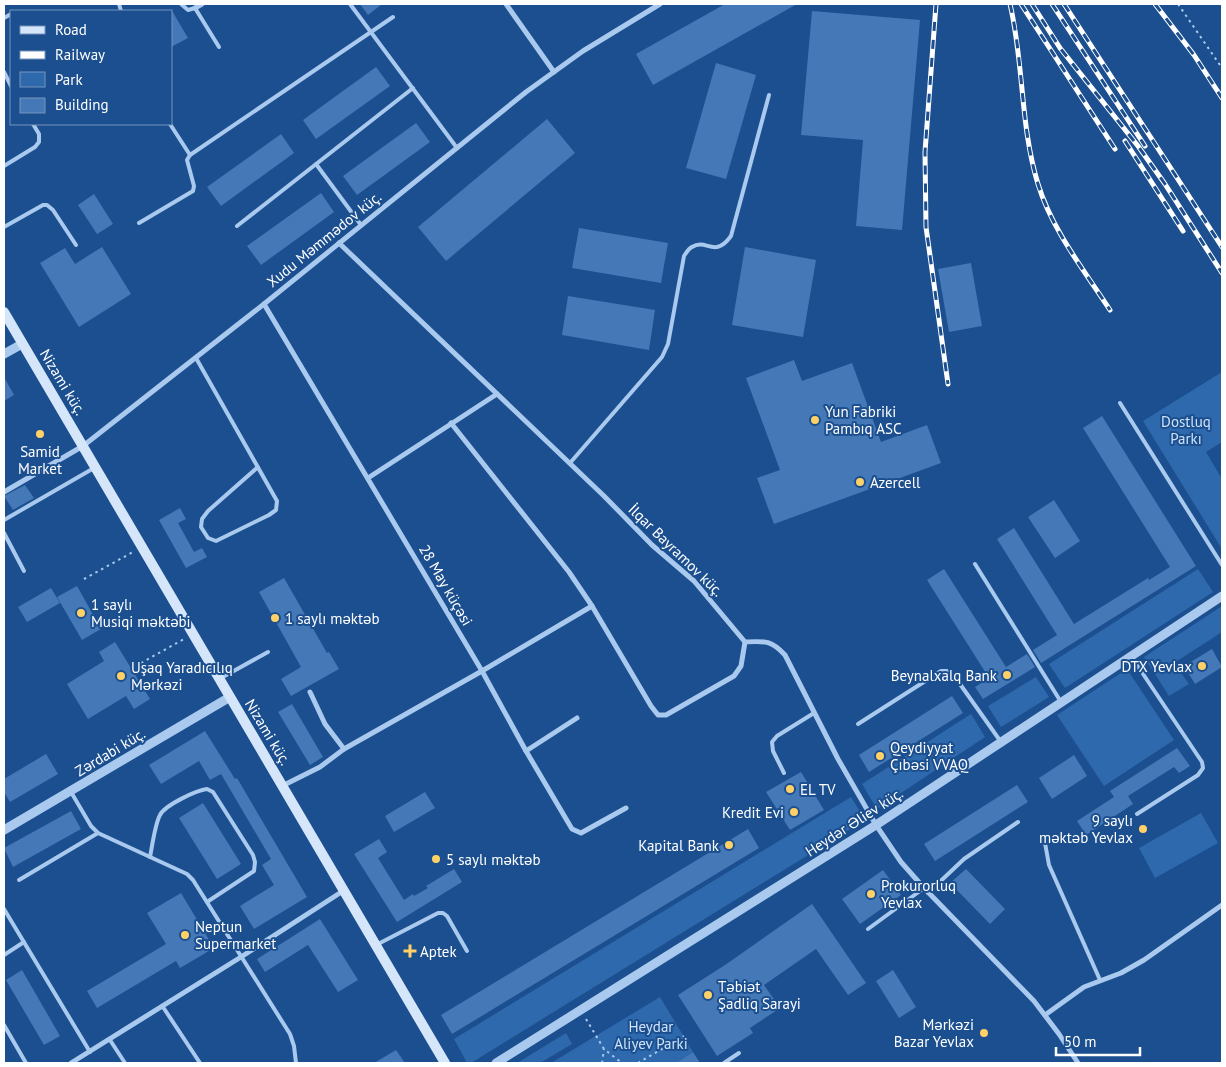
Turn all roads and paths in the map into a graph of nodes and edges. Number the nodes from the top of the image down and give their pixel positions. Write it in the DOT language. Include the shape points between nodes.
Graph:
graph roads {
  1 [pos="181,4"];
  2 [pos="202,4"];
  3 [pos="350,4"];
  4 [pos="506,4"];
  5 [pos="660,4"];
  6 [pos="1178,4"];
  7 [pos="195,8"];
  8 [pos="393,17"];
  9 [pos="371,32"];
  10 [pos="219,47"];
  11 [pos="1222,68"];
  12 [pos="4,72"];
  13 [pos="554,72"];
  14 [pos="10,84"];
  15 [pos="413,88"];
  16 [pos="769,95"];
  17 [pos="34,125"];
  18 [pos="171,125"];
  19 [pos="457,148"];
  20 [pos="190,156"];
  21 [pos="316,164"];
  22 [pos="4,166"];
  23 [pos="139,223"];
  24 [pos="361,225"];
  25 [pos="237,226"];
  26 [pos="4,227"];
  27 [pos="339,243"];
  28 [pos="76,245"];
  29 [pos="264,304"];
  30 [pos="4,312"];
  31 [pos="22,344"];
  32 [pos="4,354"];
  33 [pos="196,358"];
  34 [pos="497,394"];
  35 [pos="1120,403"];
  36 [pos="451,423"];
  37 [pos="83,446"];
  38 [pos="570,463"];
  39 [pos="258,466"];
  40 [pos="96,467"];
  41 [pos="368,478"];
  42 [pos="4,492"];
  43 [pos="4,520"];
  44 [pos="4,533"];
  45 [pos="142,547"];
  46 [pos="975,564"];
  47 [pos="1222,565"];
  48 [pos="24,571"];
  49 [pos="84,579"];
  50 [pos="1222,596"];
  51 [pos="592,606"];
  52 [pos="193,634"];
  53 [pos="745,642"];
  54 [pos="268,652"];
  55 [pos="1132,656"];
  56 [pos="142,663"];
  57 [pos="482,672"];
  58 [pos="219,679"];
  59 [pos="310,692"];
  60 [pos="230,697"];
  61 [pos="1061,702"];
  62 [pos="814,713"];
  63 [pos="577,718"];
  64 [pos="858,724"];
  65 [pos="1000,742"];
  66 [pos="344,749"];
  67 [pos="526,751"];
  68 [pos="784,773"];
  69 [pos="282,786"];
  70 [pos="70,792"];
  71 [pos="626,808"];
  72 [pos="1137,814"];
  73 [pos="1018,822"];
  74 [pos="876,825"];
  75 [pos="4,830"];
  76 [pos="98,834"];
  77 [pos="1044,843"];
  78 [pos="150,857"];
  79 [pos="19,880"];
  80 [pos="924,888"];
  81 [pos="344,891"];
  82 [pos="928,893"];
  83 [pos="206,902"];
  84 [pos="1222,905"];
  85 [pos="4,909"];
  86 [pos="868,929"];
  87 [pos="24,942"];
  88 [pos="376,945"];
  89 [pos="467,951"];
  90 [pos="4,955"];
  91 [pos="241,957"];
  92 [pos="1100,980"];
  93 [pos="163,1006"];
  94 [pos="581,1011"];
  95 [pos="1045,1015"];
  96 [pos="4,1026"];
  97 [pos="684,1036"];
  98 [pos="110,1040"];
  99 [pos="604,1049"];
  100 [pos="90,1052"];
  101 [pos="738,1053"];
  102 [pos="26,1063"];
  103 [pos="72,1063"];
  104 [pos="124,1063"];
  105 [pos="200,1063"];
  106 [pos="296,1063"];
  107 [pos="445,1063"];
  108 [pos="496,1063"];
  109 [pos="602,1063"];
  110 [pos="622,1063"];
  111 [pos="638,1063"];
  112 [pos="724,1063"];
  113 [pos="1078,1063"];
  1 -- 7 [label="lane" via="188,10"];
  2 -- 7 [label="street"];
  3 -- 9 [label="lane"];
  4 -- 13 [label="street"];
  5 -- 13 [label="street, Xudu Məmmədov küç."];
  6 -- 11 [label="path"];
  7 -- 10 [label="lane"];
  8 -- 9 [label="lane"];
  9 -- 15 [label="lane"];
  9 -- 20 [label="lane"];
  12 -- 14 [label="lane"];
  13 -- 19 [label="street, Xudu Məmmədov küç."];
  15 -- 19 [label="lane"];
  15 -- 21 [label="lane"];
  16 -- 38 [label="lane" via="731,236 717,248 699,245 691,247 684,256 668,344 662,357"];
  17 -- 22 [label="lane" via="39,142"];
  18 -- 20 [label="lane"];
  19 -- 24 [label="street, Xudu Məmmədov küç."];
  20 -- 23 [label="lane" via="187,160 193,191"];
  21 -- 24 [label="lane"];
  21 -- 25 [label="lane"];
  24 -- 27 [label="street, Xudu Məmmədov küç."];
  26 -- 28 [label="lane" via="43,205 53,210"];
  27 -- 29 [label="street, Xudu Məmmədov küç."];
  27 -- 34 [label="street, İlqar Bayramov küç."];
  29 -- 33 [label="street, Xudu Məmmədov küç."];
  29 -- 41 [label="street, 28 May küçəsi"];
  30 -- 31 [label="main road, Nizami küç."];
  31 -- 32 [label="street"];
  31 -- 37 [label="main road, Nizami küç."];
  33 -- 37 [label="street, Xudu Məmmədov küç."];
  33 -- 39 [label="lane"];
  34 -- 36 [label="street"];
  34 -- 38 [label="street, İlqar Bayramov küç."];
  35 -- 47 [label="lane"];
  36 -- 41 [label="street"];
  36 -- 51 [label="street" via="569,572"];
  37 -- 40 [label="main road, Nizami küç."];
  37 -- 42 [label="street, Xudu Məmmədov küç."];
  38 -- 53 [label="street, İlqar Bayramov küç." via="652,545 694,581"];
  39 -- 39 [label="lane" via="277,501 276,510 216,541 208,538 201,527 202,519"];
  40 -- 43 [label="lane"];
  40 -- 45 [label="main road, Nizami küç."];
  41 -- 57 [label="street, 28 May küçəsi"];
  44 -- 48 [label="lane"];
  45 -- 49 [label="path"];
  45 -- 52 [label="main road, Nizami küç."];
  46 -- 61 [label="lane"];
  50 -- 55 [label="street, Heydər Əliev küç."];
  51 -- 53 [label="street" via="658,715 666,716 734,676 741,666"];
  51 -- 57 [label="street"];
  52 -- 56 [label="path"];
  52 -- 58 [label="main road, Nizami küç."];
  53 -- 62 [label="street" via="776,644 785,655"];
  54 -- 58 [label="lane"];
  55 -- 61 [label="street, Heydər Əliev küç."];
  55 -- 72 [label="lane" via="1203,768"];
  57 -- 66 [label="street"];
  57 -- 67 [label="street, 28 May küçəsi"];
  58 -- 60 [label="main road, Nizami küç."];
  59 -- 66 [label="street" via="325,724"];
  60 -- 69 [label="main road, Nizami küç."];
  60 -- 70 [label="street, Zərdabi küç."];
  61 -- 65 [label="street, Heydər Əliev küç."];
  62 -- 68 [label="lane" via="772,742"];
  62 -- 74 [label="street"];
  63 -- 67 [label="street"];
  64 -- 65 [label="lane" via="941,671 946,671 955,677"];
  65 -- 74 [label="street, Heydər Əliev küç."];
  66 -- 69 [label="street"];
  67 -- 71 [label="street, 28 May küçəsi" via="576,832 581,833"];
  69 -- 81 [label="main road, Nizami küç."];
  70 -- 75 [label="street, Zərdabi küç."];
  70 -- 76 [label="lane"];
  73 -- 82 [label="lane" via="964,859"];
  74 -- 80 [label="street" via="901,862"];
  74 -- 94 [label="street, Heydər Əliev küç."];
  76 -- 78 [label="lane"];
  76 -- 79 [label="lane"];
  77 -- 92 [label="lane" via="1049,865"];
  78 -- 83 [label="lane" via="187,874"];
  78 -- 83 [label="lane" via="160,815 165,809 199,790 213,792 255,862 254,871"];
  80 -- 82 [label="street"];
  80 -- 86 [label="lane"];
  81 -- 88 [label="main road, Nizami küç."];
  81 -- 91 [label="street"];
  82 -- 95 [label="street"];
  83 -- 91 [label="lane"];
  84 -- 92 [label="street" via="1144,960"];
  85 -- 87 [label="lane"];
  87 -- 90 [label="lane"];
  87 -- 100 [label="lane"];
  88 -- 89 [label="lane" via="443,913"];
  88 -- 107 [label="main road, Nizami küç."];
  91 -- 93 [label="street"];
  91 -- 106 [label="lane" via="290,1034"];
  92 -- 95 [label="street" via="1084,987"];
  93 -- 98 [label="street"];
  93 -- 105 [label="lane"];
  94 -- 99 [label="path"];
  94 -- 108 [label="street, Heydər Əliev küç."];
  95 -- 113 [label="street"];
  96 -- 102 [label="lane"];
  97 -- 111 [label="path"];
  98 -- 100 [label="street"];
  98 -- 104 [label="lane"];
  99 -- 109 [label="path"];
  99 -- 110 [label="path"];
  100 -- 103 [label="street"];
  101 -- 112 [label="lane"];
}
